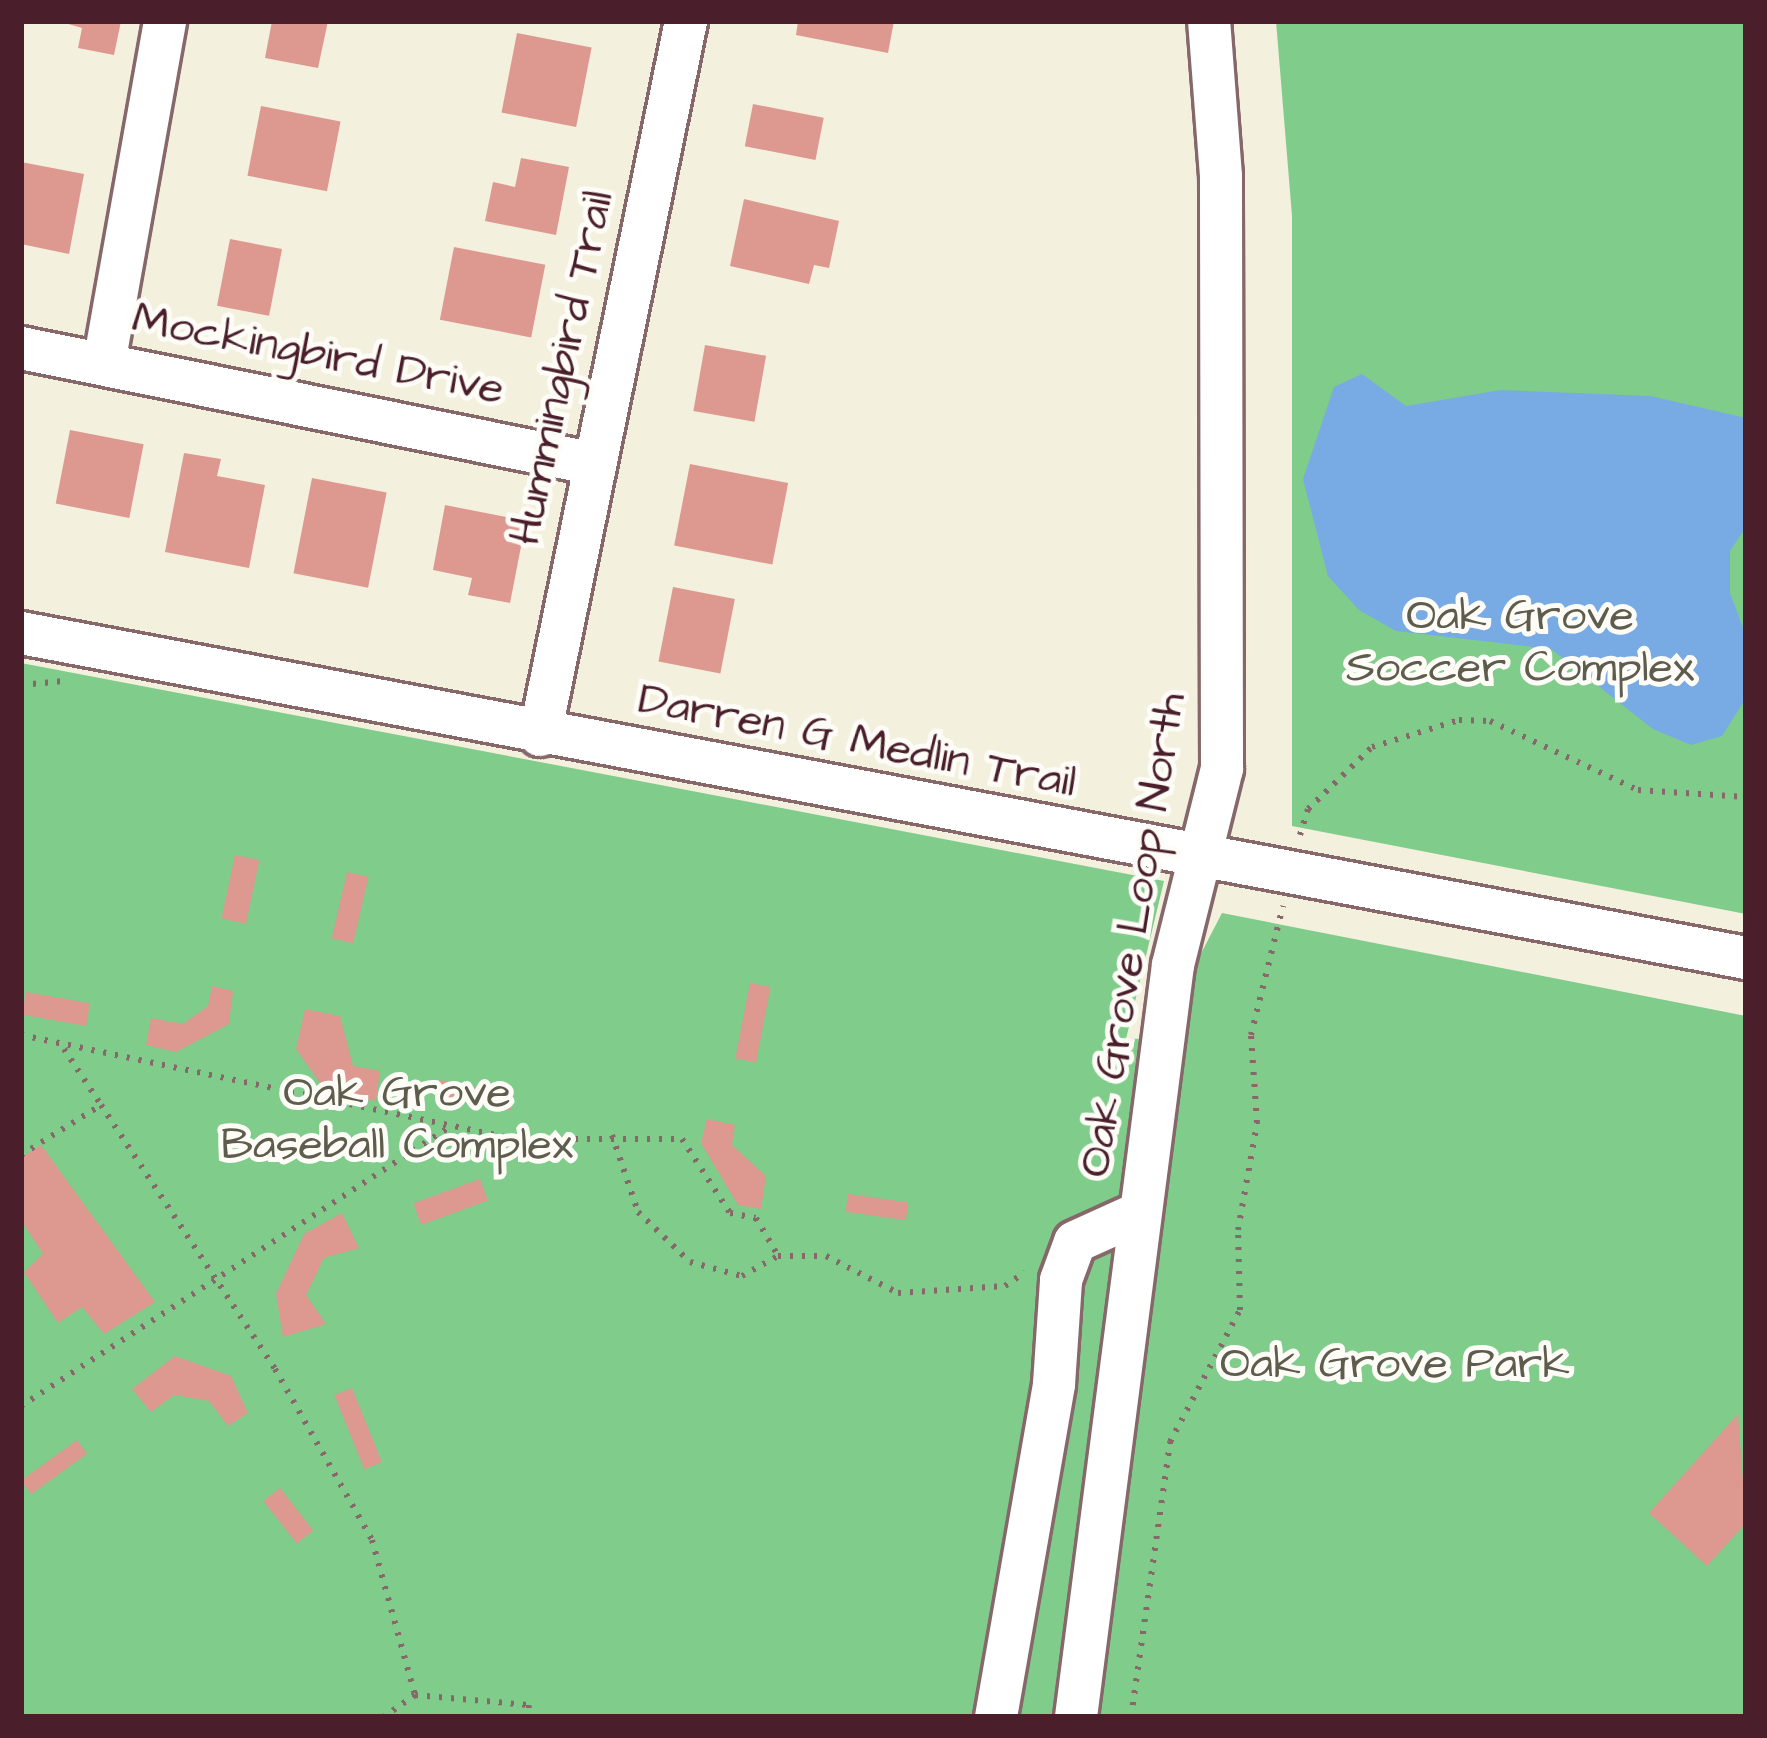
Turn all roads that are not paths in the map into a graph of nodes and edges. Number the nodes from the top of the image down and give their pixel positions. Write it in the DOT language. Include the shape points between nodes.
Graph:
graph roads {
  1 [pos="165,21"];
  2 [pos="686,21"];
  3 [pos="1209,21"];
  4 [pos="21,348"];
  5 [pos="104,364"];
  6 [pos="595,464"];
  7 [pos="21,633"];
  8 [pos="540,735"];
  9 [pos="1200,858"];
  10 [pos="1746,958"];
  11 [pos="1141,1212"];
  12 [pos="996,1717"];
  13 [pos="1076,1717"];
  1 -- 5 [label="street"];
  2 -- 6 [label="street, Hummingbird Trail"];
  3 -- 9 [label="street, Oak Grove Loop North" via="1226,688"];
  4 -- 5 [label="street, Mockingbird Drive"];
  5 -- 6 [label="street, Mockingbird Drive"];
  6 -- 8 [label="street, Hummingbird Trail"];
  7 -- 8 [label="street, Darren G Medlin Trail"];
  8 -- 9 [label="street, Darren G Medlin Trail"];
  9 -- 10 [label="street, Darren G Medlin Trail" via="1285,889"];
  9 -- 11 [label="street, Oak Grove Loop North" via="1173,965"];
  11 -- 12 [label="street" via="1075,1242 1060,1280 1054,1384"];
  11 -- 13 [label="street, Oak Grove Loop North"];
}
